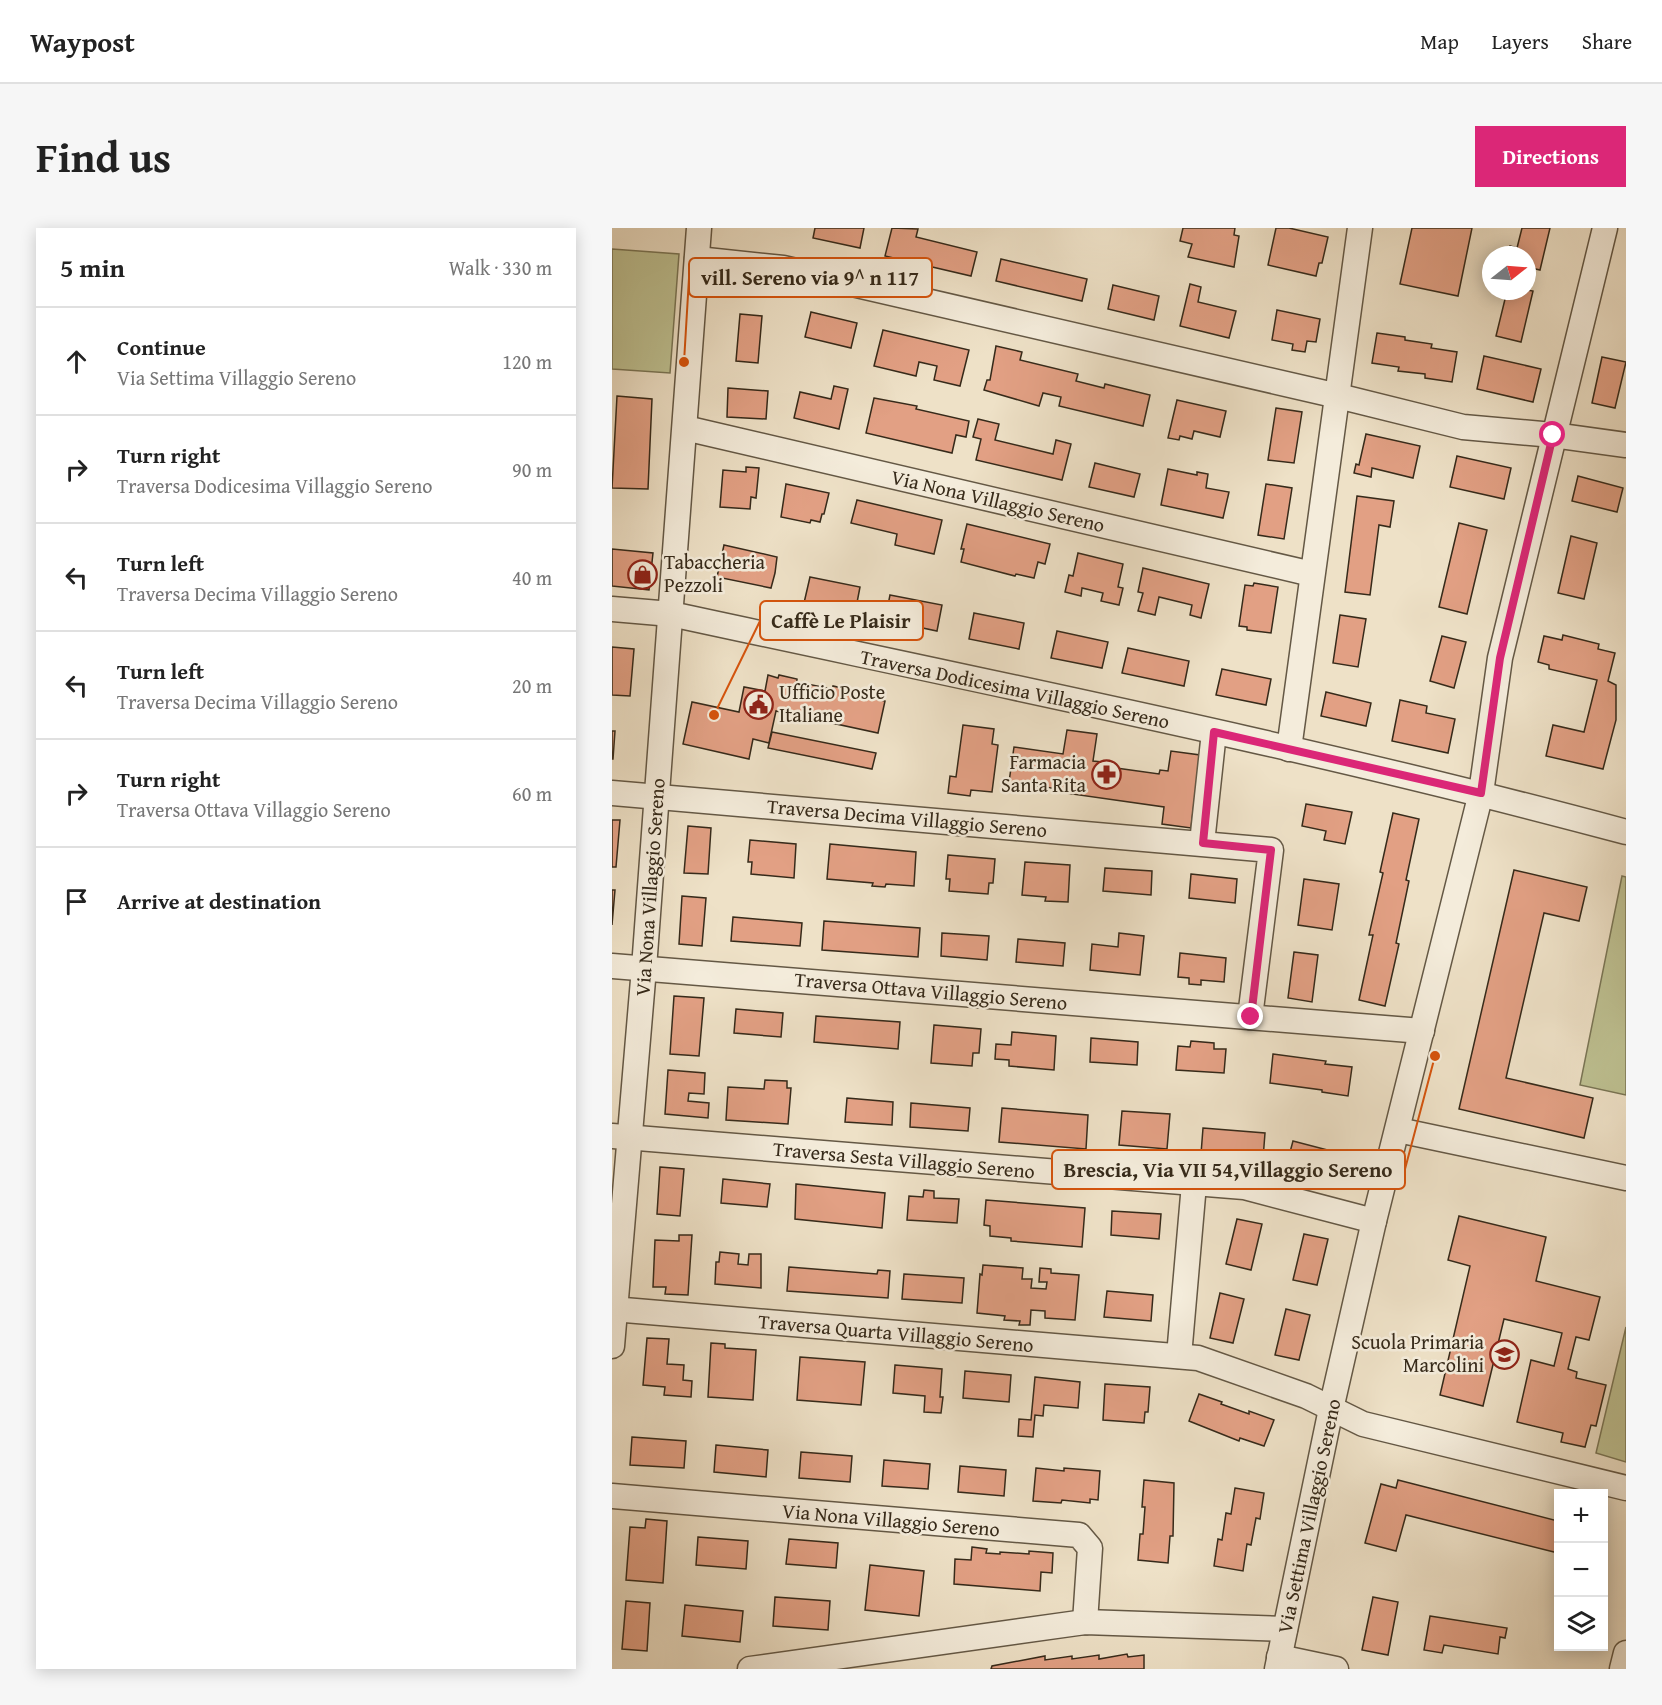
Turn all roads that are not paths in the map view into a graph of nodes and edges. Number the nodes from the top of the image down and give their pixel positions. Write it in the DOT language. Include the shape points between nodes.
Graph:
graph roads {
  1 [pos="699,228"];
  2 [pos="1360,228"];
  3 [pos="1605,228"];
  4 [pos="697,259"];
  5 [pos="1338,396"];
  6 [pos="685,428"];
  7 [pos="1553,435"];
  8 [pos="1626,445"];
  9 [pos="1312,574"];
  10 [pos="612,609"];
  11 [pos="671,614"];
  12 [pos="1214,732"];
  13 [pos="1289,749"];
  14 [pos="612,793"];
  15 [pos="1481,793"];
  16 [pos="657,797"];
  17 [pos="1626,832"];
  18 [pos="1203,843"];
  19 [pos="612,966"];
  20 [pos="644,968"];
  21 [pos="1251,1017"];
  22 [pos="1422,1031"];
  23 [pos="1398,1130"];
  24 [pos="620,1137"];
  25 [pos="1626,1178"];
  26 [pos="1194,1184"];
  27 [pos="1374,1221"];
  28 [pos="614,1309"];
  29 [pos="612,1346"];
  30 [pos="1179,1356"];
  31 [pos="1331,1409"];
  32 [pos="1626,1488"];
  33 [pos="612,1496"];
  34 [pos="1085,1622"];
  35 [pos="1285,1629"];
  36 [pos="1626,1653"];
  37 [pos="1278,1663"];
  38 [pos="750,1669"];
  39 [pos="1336,1669"];
  40 [pos="1622,1669"];
  1 -- 4 [label="street, Via Nona Villaggio Sereno"];
  2 -- 5 [label="street"];
  3 -- 7 [label="street, Via Settima Villaggio Sereno"];
  4 -- 5 [label="street" via="783,268"];
  4 -- 6 [label="street, Via Nona Villaggio Sereno"];
  5 -- 7 [label="street" via="1463,428"];
  5 -- 9 [label="street"];
  6 -- 9 [label="street, Via Nona Villaggio Sereno"];
  6 -- 11 [label="street, Via Nona Villaggio Sereno"];
  7 -- 8 [label="street"];
  7 -- 15 [label="street, Via Settima Villaggio Sereno" via="1500,658"];
  9 -- 13 [label="street"];
  10 -- 11 [label="street, Traversa Dodicesima Villaggio Sereno"];
  11 -- 12 [label="street, Traversa Dodicesima Villaggio Sereno"];
  11 -- 16 [label="street, Via Nona Villaggio Sereno"];
  12 -- 13 [label="street, Traversa Dodicesima Villaggio Sereno"];
  12 -- 18 [label="street"];
  13 -- 15 [label="street, Traversa Dodicesima Villaggio Sereno"];
  14 -- 16 [label="street, Traversa Decima Villaggio Sereno"];
  15 -- 17 [label="street, Traversa Dodicesima Villaggio Sereno"];
  15 -- 22 [label="street, Via Settima Villaggio Sereno"];
  16 -- 18 [label="street, Traversa Decima Villaggio Sereno"];
  16 -- 20 [label="street, Via Nona Villaggio Sereno"];
  18 -- 21 [label="street, Traversa Decima Villaggio Sereno" via="1271,850"];
  19 -- 20 [label="street, Traversa Ottava Villaggio Sereno"];
  20 -- 21 [label="street, Traversa Ottava Villaggio Sereno"];
  20 -- 24 [label="street, Via Nona Villaggio Sereno"];
  21 -- 22 [label="street, Traversa Ottava Villaggio Sereno"];
  22 -- 23 [label="street, Via Settima Villaggio Sereno"];
  23 -- 25 [label="street"];
  23 -- 27 [label="street, Via Settima Villaggio Sereno"];
  24 -- 26 [label="street, Traversa Sesta Villaggio Sereno"];
  24 -- 28 [label="street, Via Nona Villaggio Sereno"];
  26 -- 27 [label="street, Traversa Sesta Villaggio Sereno" via="1244,1187"];
  26 -- 30 [label="street"];
  27 -- 31 [label="street, Via Settima Villaggio Sereno"];
  28 -- 29 [label="street, Via Nona Villaggio Sereno"];
  28 -- 30 [label="street, Traversa Quarta Villaggio Sereno"];
  30 -- 31 [label="street, Traversa Quarta Villaggio Sereno" via="1198,1358 1306,1396"];
  31 -- 32 [label="street, Traversa Quarta Villaggio Sereno" via="1363,1424"];
  31 -- 35 [label="street, Via Settima Villaggio Sereno"];
  33 -- 34 [label="street, Via Nona Villaggio Sereno" via="1079,1535 1090,1548"];
  34 -- 35 [label="street"];
  34 -- 38 [label="street"];
  35 -- 37 [label="street, Via Settima Villaggio Sereno"];
  36 -- 40 [label="street"];
  37 -- 39 [label="street, Via Settima Villaggio Sereno"];
}
